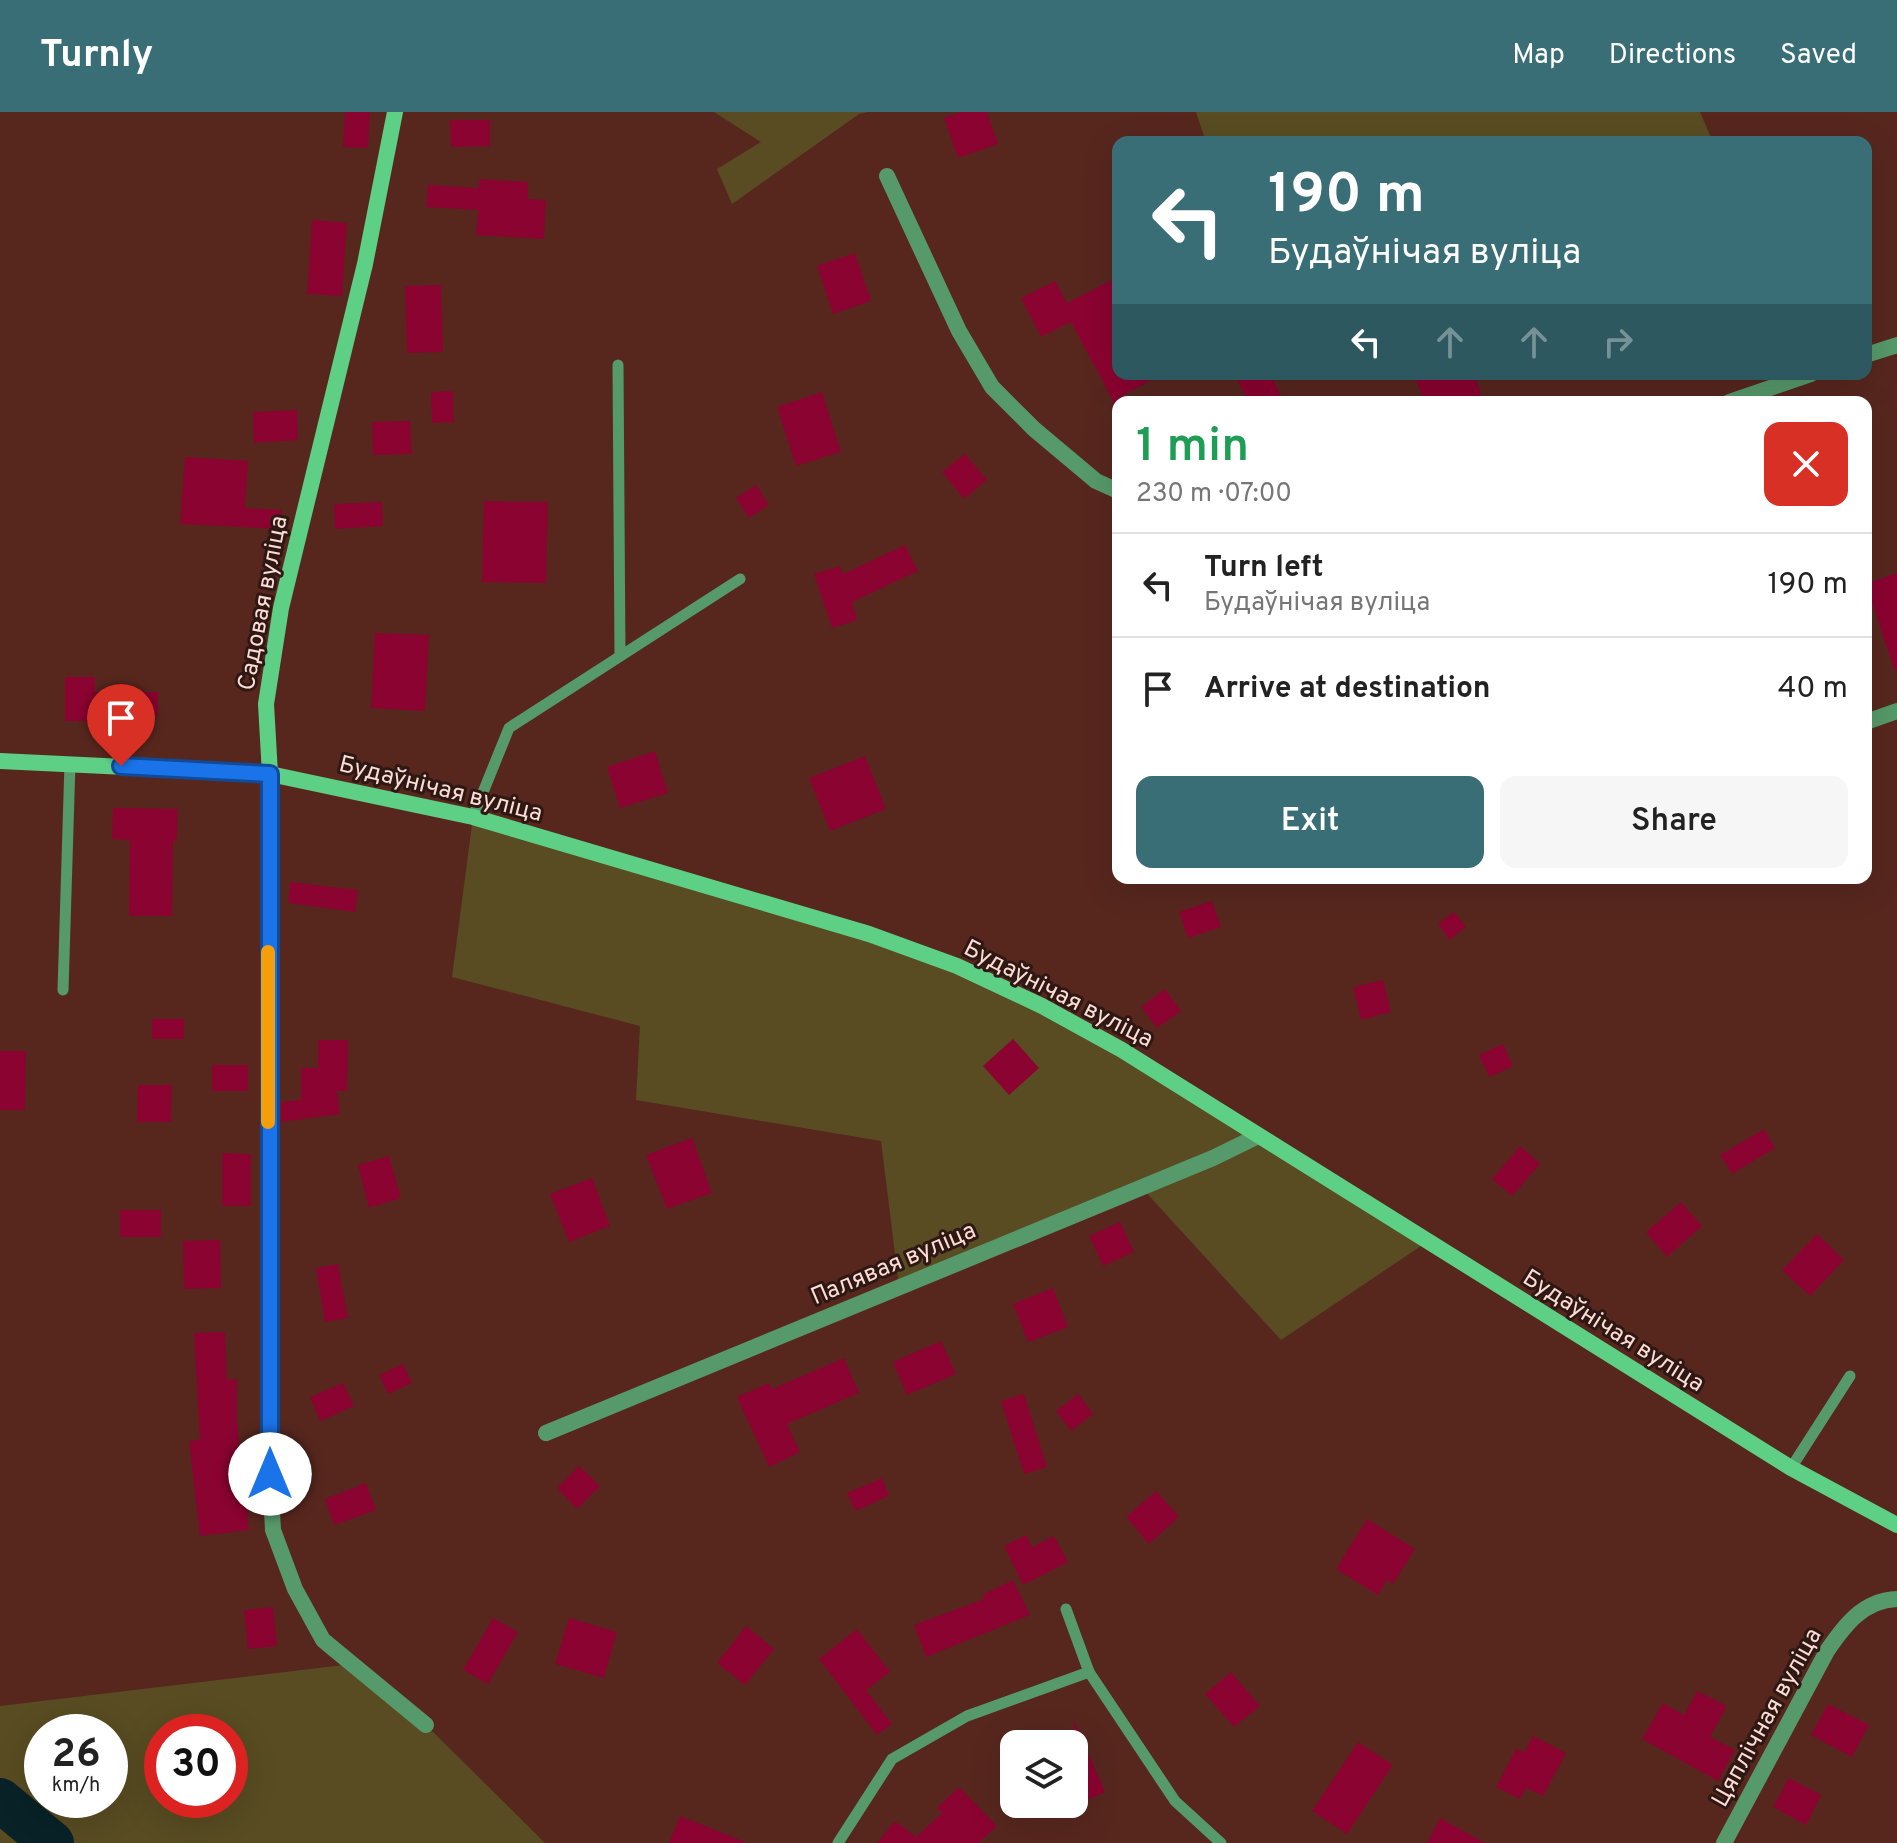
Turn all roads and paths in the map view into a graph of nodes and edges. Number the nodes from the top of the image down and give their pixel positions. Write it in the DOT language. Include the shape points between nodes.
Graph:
graph roads {
  1 [pos="395,112"];
  2 [pos="887,176"];
  3 [pos="1897,345"];
  4 [pos="1872,353"];
  5 [pos="618,365"];
  6 [pos="1793,380"];
  7 [pos="1747,396"];
  8 [pos="1112,488"];
  9 [pos="740,579"];
  10 [pos="620,656"];
  11 [pos="1897,711"];
  12 [pos="1872,720"];
  13 [pos="0,761"];
  14 [pos="70,763"];
  15 [pos="270,774"];
  16 [pos="473,817"];
  17 [pos="63,990"];
  18 [pos="1258,1136"];
  19 [pos="1850,1376"];
  20 [pos="546,1433"];
  21 [pos="1791,1468"];
  22 [pos="1897,1525"];
  23 [pos="1897,1599"];
  24 [pos="1066,1609"];
  25 [pos="1089,1672"];
  26 [pos="426,1725"];
  27 [pos="838,1843"];
  28 [pos="1221,1843"];
  29 [pos="1724,1843"];
  1 -- 15 [label="main road, Садовая вуліца" via="365,264 281,608 266,704"];
  2 -- 8 [label="street" via="959,331 992,387 1034,429"];
  3 -- 4 [label="street"];
  5 -- 10 [label="lane"];
  6 -- 7 [label="street"];
  9 -- 10 [label="lane"];
  10 -- 16 [label="lane" via="509,728"];
  11 -- 12 [label="street"];
  13 -- 14 [label="main road, Будаўнічая вуліца"];
  14 -- 15 [label="main road, Будаўнічая вуліца"];
  14 -- 17 [label="lane"];
  15 -- 16 [label="main road, Будаўнічая вуліца"];
  15 -- 26 [label="street, Садовая вуліца" via="273,1530 295,1589 323,1640"];
  16 -- 18 [label="main road, Будаўнічая вуліца" via="772,903 957,966 1122,1050"];
  18 -- 20 [label="street, Палявая вуліца"];
  18 -- 21 [label="main road, Будаўнічая вуліца"];
  19 -- 21 [label="lane"];
  21 -- 22 [label="main road, Будаўнічая вуліца"];
  23 -- 29 [label="street, Цяплічная вуліца" via="1886,1599 1847,1621"];
  24 -- 25 [label="lane"];
  25 -- 27 [label="lane" via="967,1716 892,1759"];
  25 -- 28 [label="lane" via="1175,1801"];
}
